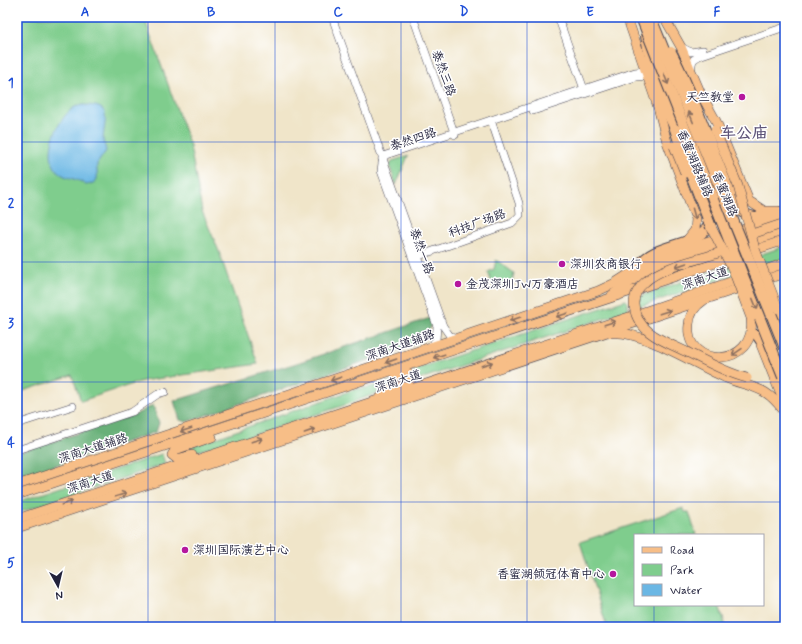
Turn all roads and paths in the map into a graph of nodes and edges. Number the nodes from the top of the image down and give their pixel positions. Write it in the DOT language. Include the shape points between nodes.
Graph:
graph roads {
  1 [pos="332,17"];
  2 [pos="413,17"];
  3 [pos="417,17"];
  4 [pos="558,17"];
  5 [pos="563,17"];
  6 [pos="627,17"];
  7 [pos="664,18"];
  8 [pos="647,21"];
  9 [pos="785,22"];
  10 [pos="785,27"];
  11 [pos="681,47"];
  12 [pos="691,72"];
  13 [pos="646,73"];
  14 [pos="586,90"];
  15 [pos="702,96"];
  16 [pos="659,111"];
  17 [pos="701,118"];
  18 [pos="490,122"];
  19 [pos="675,129"];
  20 [pos="456,134"];
  21 [pos="382,158"];
  22 [pos="785,210"];
  23 [pos="745,214"];
  24 [pos="785,215"];
  25 [pos="785,222"];
  26 [pos="711,227"];
  27 [pos="785,230"];
  28 [pos="785,240"];
  29 [pos="683,243"];
  30 [pos="414,255"];
  31 [pos="660,263"];
  32 [pos="785,263"];
  33 [pos="640,265"];
  34 [pos="785,273"];
  35 [pos="624,276"];
  36 [pos="707,298"];
  37 [pos="598,303"];
  38 [pos="778,308"];
  39 [pos="751,318"];
  40 [pos="785,318"];
  41 [pos="785,326"];
  42 [pos="757,335"];
  43 [pos="596,336"];
  44 [pos="458,338"];
  45 [pos="427,348"];
  46 [pos="785,348"];
  47 [pos="779,366"];
  48 [pos="372,367"];
  49 [pos="485,373"];
  50 [pos="781,379"];
  51 [pos="746,381"];
  52 [pos="360,382"];
  53 [pos="431,382"];
  54 [pos="338,389"];
  55 [pos="165,392"];
  56 [pos="374,401"];
  57 [pos="73,406"];
  58 [pos="785,406"];
  59 [pos="785,412"];
  60 [pos="246,420"];
  61 [pos="17,424"];
  62 [pos="204,424"];
  63 [pos="153,441"];
  64 [pos="240,446"];
  65 [pos="17,450"];
  66 [pos="226,450"];
  67 [pos="130,458"];
  68 [pos="214,464"];
  69 [pos="17,486"];
  70 [pos="17,495"];
  71 [pos="59,515"];
  72 [pos="21,518"];
  73 [pos="17,528"];
  1 -- 21 [label="street, 泰然一路"];
  2 -- 20 [label="street, 泰然三路"];
  3 -- 20 [label="street, 泰然三路"];
  4 -- 14 [label="street"];
  5 -- 14 [label="street"];
  6 -- 13 [label="main road, 香蜜湖路辅路"];
  7 -- 11 [label="main road"];
  8 -- 17 [label="highway, bridge" via="672,54"];
  8 -- 19 [label="highway, bridge" via="654,71"];
  46 -- 8 [label="highway, 香蜜湖路, one-way, bridge"];
  8 -- 47 [label="highway, 香蜜湖路, one-way, bridge"];
  9 -- 11 [label="street" via="699,52"];
  10 -- 12 [label="street" via="696,57"];
  11 -- 12 [label="main road"];
  12 -- 15 [label="main road"];
  13 -- 14 [label="street, 泰然四路" via="635,72"];
  13 -- 16 [label="main road, 香蜜湖路辅路"];
  14 -- 18 [label="street, 泰然四路"];
  15 -- 22 [label="main road" via="716,121 750,201 764,211"];
  15 -- 23 [label="main road, bridge" via="738,186"];
  16 -- 26 [label="main road, 香蜜湖路辅路, bridge"];
  16 -- 29 [label="main road, one-way" via="664,136 696,219 692,235"];
  17 -- 22 [label="highway, bridge" via="736,207 748,216 759,218"];
  17 -- 23 [label="highway, bridge" via="712,136"];
  18 -- 20 [label="street, 泰然四路"];
  18 -- 30 [label="street, 科技广场路" via="517,206 516,215 510,220"];
  19 -- 26 [label="highway, bridge"];
  19 -- 29 [label="highway, bridge" via="686,149 711,214 707,227 696,237"];
  20 -- 21 [label="street, 泰然四路" via="388,159"];
  21 -- 30 [label="street, 泰然一路" via="381,171"];
  23 -- 38 [label="main road, bridge"];
  24 -- 33 [label="main road, 深南大道辅路"];
  25 -- 31 [label="main road, bridge"];
  26 -- 39 [label="main road, 香蜜湖路辅路, bridge"];
  27 -- 51 [label="main road, one-way, bridge" via="668,270 646,281 634,299 640,323 656,337"];
  28 -- 37 [label="main road, 深南大道"];
  29 -- 33 [label="highway" via="651,254"];
  30 -- 44 [label="street, 泰然一路" via="444,329 450,336"];
  30 -- 45 [label="street, 泰然一路" via="438,330 436,340"];
  31 -- 35 [label="main road"];
  31 -- 37 [label="main road"];
  53 -- 32 [label="main road, 深南大道, one-way"];
  33 -- 35 [label="main road, 深南大道辅路"];
  34 -- 36 [label="main road"];
  35 -- 44 [label="main road, 深南大道辅路, one-way" via="598,291"];
  39 -- 36 [label="main road, one-way" via="750,336 744,346 729,357 714,358 702,354 691,340 689,322 693,311"];
  43 -- 36 [label="main road, one-way"];
  37 -- 52 [label="main road, 深南大道, one-way"];
  38 -- 40 [label="main road"];
  38 -- 41 [label="main road"];
  39 -- 42 [label="main road, 香蜜湖路辅路"];
  42 -- 47 [label="highway, bridge"];
  42 -- 50 [label="main road, 香蜜湖路辅路"];
  43 -- 49 [label="main road"];
  43 -- 51 [label="main road" via="624,333 644,339 727,378"];
  44 -- 45 [label="main road, 深南大道辅路"];
  45 -- 48 [label="main road, 深南大道辅路, one-way"];
  47 -- 50 [label="highway, 香蜜湖路, bridge"];
  48 -- 54 [label="main road"];
  48 -- 62 [label="main road, 深南大道辅路, one-way"];
  49 -- 53 [label="main road"];
  68 -- 49 [label="main road, one-way"];
  50 -- 58 [label="main road, 香蜜湖路辅路"];
  51 -- 58 [label="main road" via="768,388"];
  51 -- 59 [label="main road" via="769,395"];
  52 -- 54 [label="main road, 深南大道"];
  52 -- 56 [label="main road" via="382,380 406,373 411,375 410,382 390,389"];
  53 -- 56 [label="main road, 深南大道"];
  54 -- 60 [label="main road, 深南大道"];
  55 -- 65 [label="street" via="132,412"];
  64 -- 56 [label="main road, 深南大道, one-way"];
  57 -- 61 [label="street"];
  60 -- 62 [label="main road"];
  60 -- 66 [label="main road" via="229,431 175,450 172,455 178,459 199,453"];
  60 -- 67 [label="main road, 深南大道"];
  62 -- 63 [label="main road, 深南大道辅路, one-way"];
  63 -- 67 [label="main road"];
  63 -- 69 [label="main road, 深南大道辅路"];
  64 -- 66 [label="main road, 深南大道"];
  64 -- 68 [label="main road"];
  72 -- 66 [label="main road, 深南大道, one-way"];
  67 -- 70 [label="main road, 深南大道"];
  71 -- 68 [label="main road, one-way"];
  71 -- 72 [label="main road"];
  71 -- 73 [label="main road"];
}
